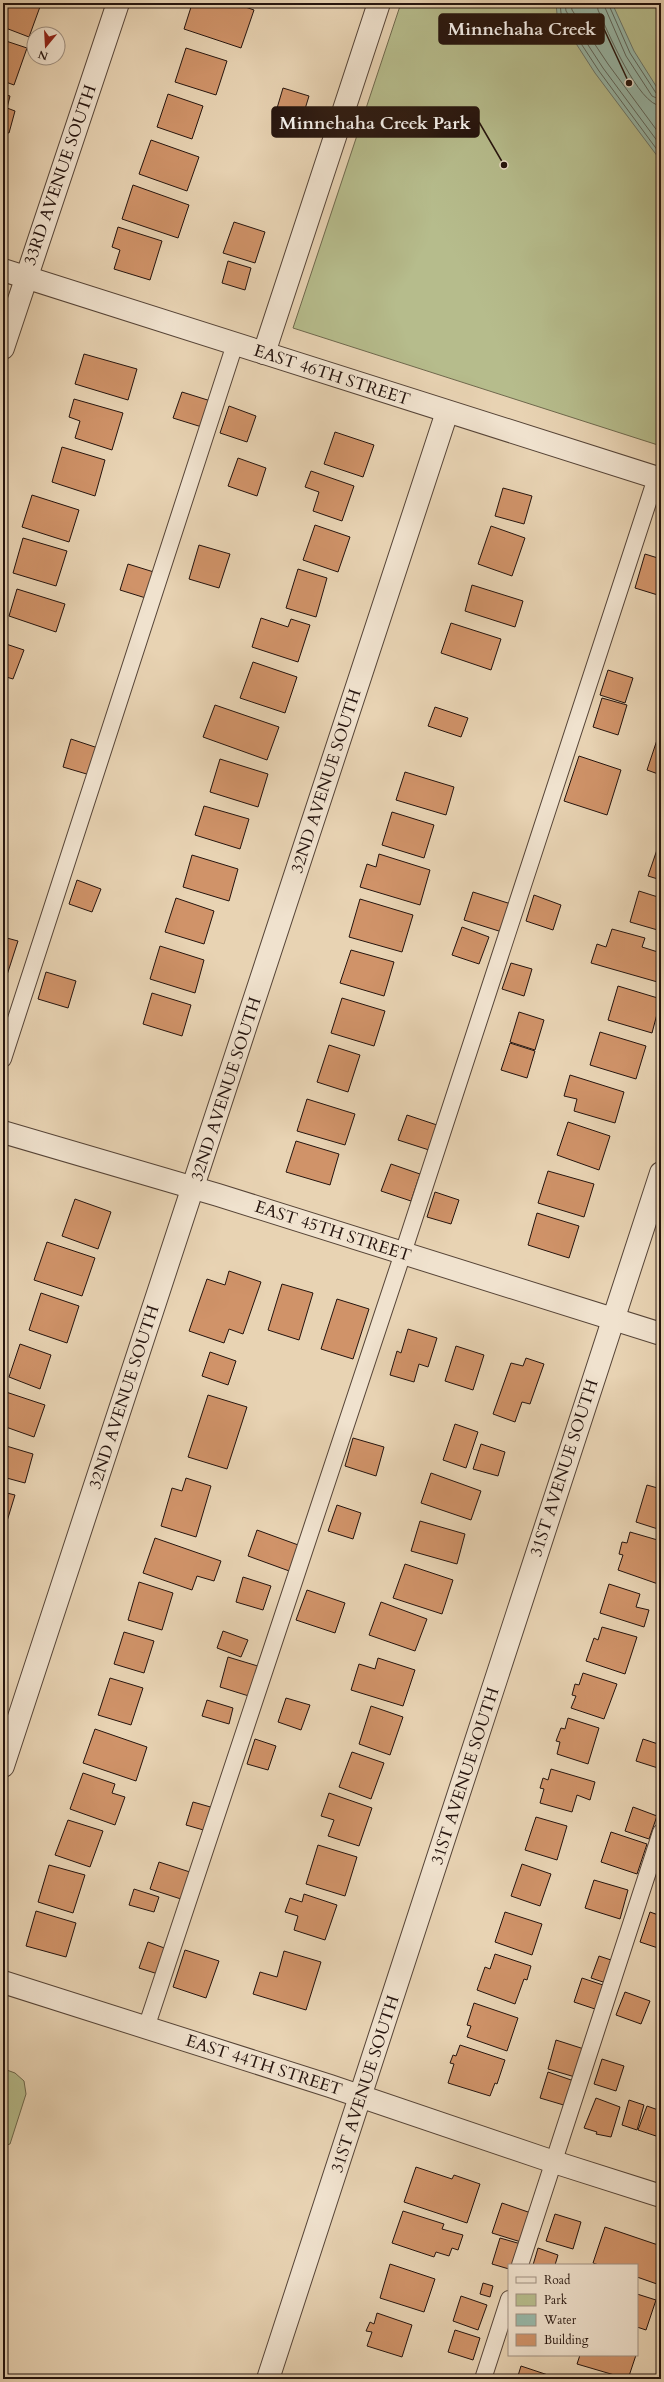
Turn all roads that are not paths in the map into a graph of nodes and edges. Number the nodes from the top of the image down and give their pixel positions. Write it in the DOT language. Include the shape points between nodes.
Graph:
graph roads {
  1 [pos="118,3"];
  2 [pos="379,3"];
  3 [pos="3,270"];
  4 [pos="26,277"];
  5 [pos="235,344"];
  6 [pos="3,348"];
  7 [pos="264,353"];
  8 [pos="447,412"];
  9 [pos="659,479"];
  10 [pos="3,1058"];
  11 [pos="3,1132"];
  12 [pos="661,1173"];
  13 [pos="194,1188"];
  14 [pos="403,1253"];
  15 [pos="613,1318"];
  16 [pos="661,1334"];
  17 [pos="3,1766"];
  18 [pos="661,1832"];
  19 [pos="3,1982"];
  20 [pos="146,2028"];
  21 [pos="361,2096"];
  22 [pos="554,2162"];
  23 [pos="661,2196"];
  24 [pos="520,2264"];
  25 [pos="508,2302"];
  26 [pos="268,2379"];
  27 [pos="483,2379"];
  1 -- 4 [label="street, 33RD AVENUE SOUTH"];
  2 -- 7 [label="street"];
  3 -- 4 [label="street, EAST 46TH STREET"];
  4 -- 5 [label="street, EAST 46TH STREET"];
  4 -- 6 [label="street, 33RD AVENUE SOUTH"];
  5 -- 7 [label="street, EAST 46TH STREET"];
  5 -- 10 [label="lane"];
  7 -- 8 [label="street, EAST 46TH STREET"];
  8 -- 9 [label="street, EAST 46TH STREET"];
  8 -- 13 [label="street, 32ND AVENUE SOUTH"];
  9 -- 14 [label="lane"];
  11 -- 13 [label="street, EAST 45TH STREET"];
  12 -- 15 [label="street, 31ST AVENUE SOUTH"];
  13 -- 14 [label="street, EAST 45TH STREET"];
  13 -- 17 [label="street, 32ND AVENUE SOUTH"];
  14 -- 15 [label="street, EAST 45TH STREET"];
  14 -- 20 [label="lane"];
  15 -- 16 [label="street, EAST 45TH STREET"];
  15 -- 21 [label="street, 31ST AVENUE SOUTH"];
  18 -- 22 [label="lane"];
  19 -- 20 [label="street, EAST 44TH STREET"];
  20 -- 21 [label="street, EAST 44TH STREET"];
  21 -- 22 [label="street, EAST 44TH STREET"];
  21 -- 26 [label="street, 31ST AVENUE SOUTH"];
  22 -- 23 [label="street, EAST 44TH STREET"];
  22 -- 24 [label="lane"];
  25 -- 27 [label="lane"];
}
